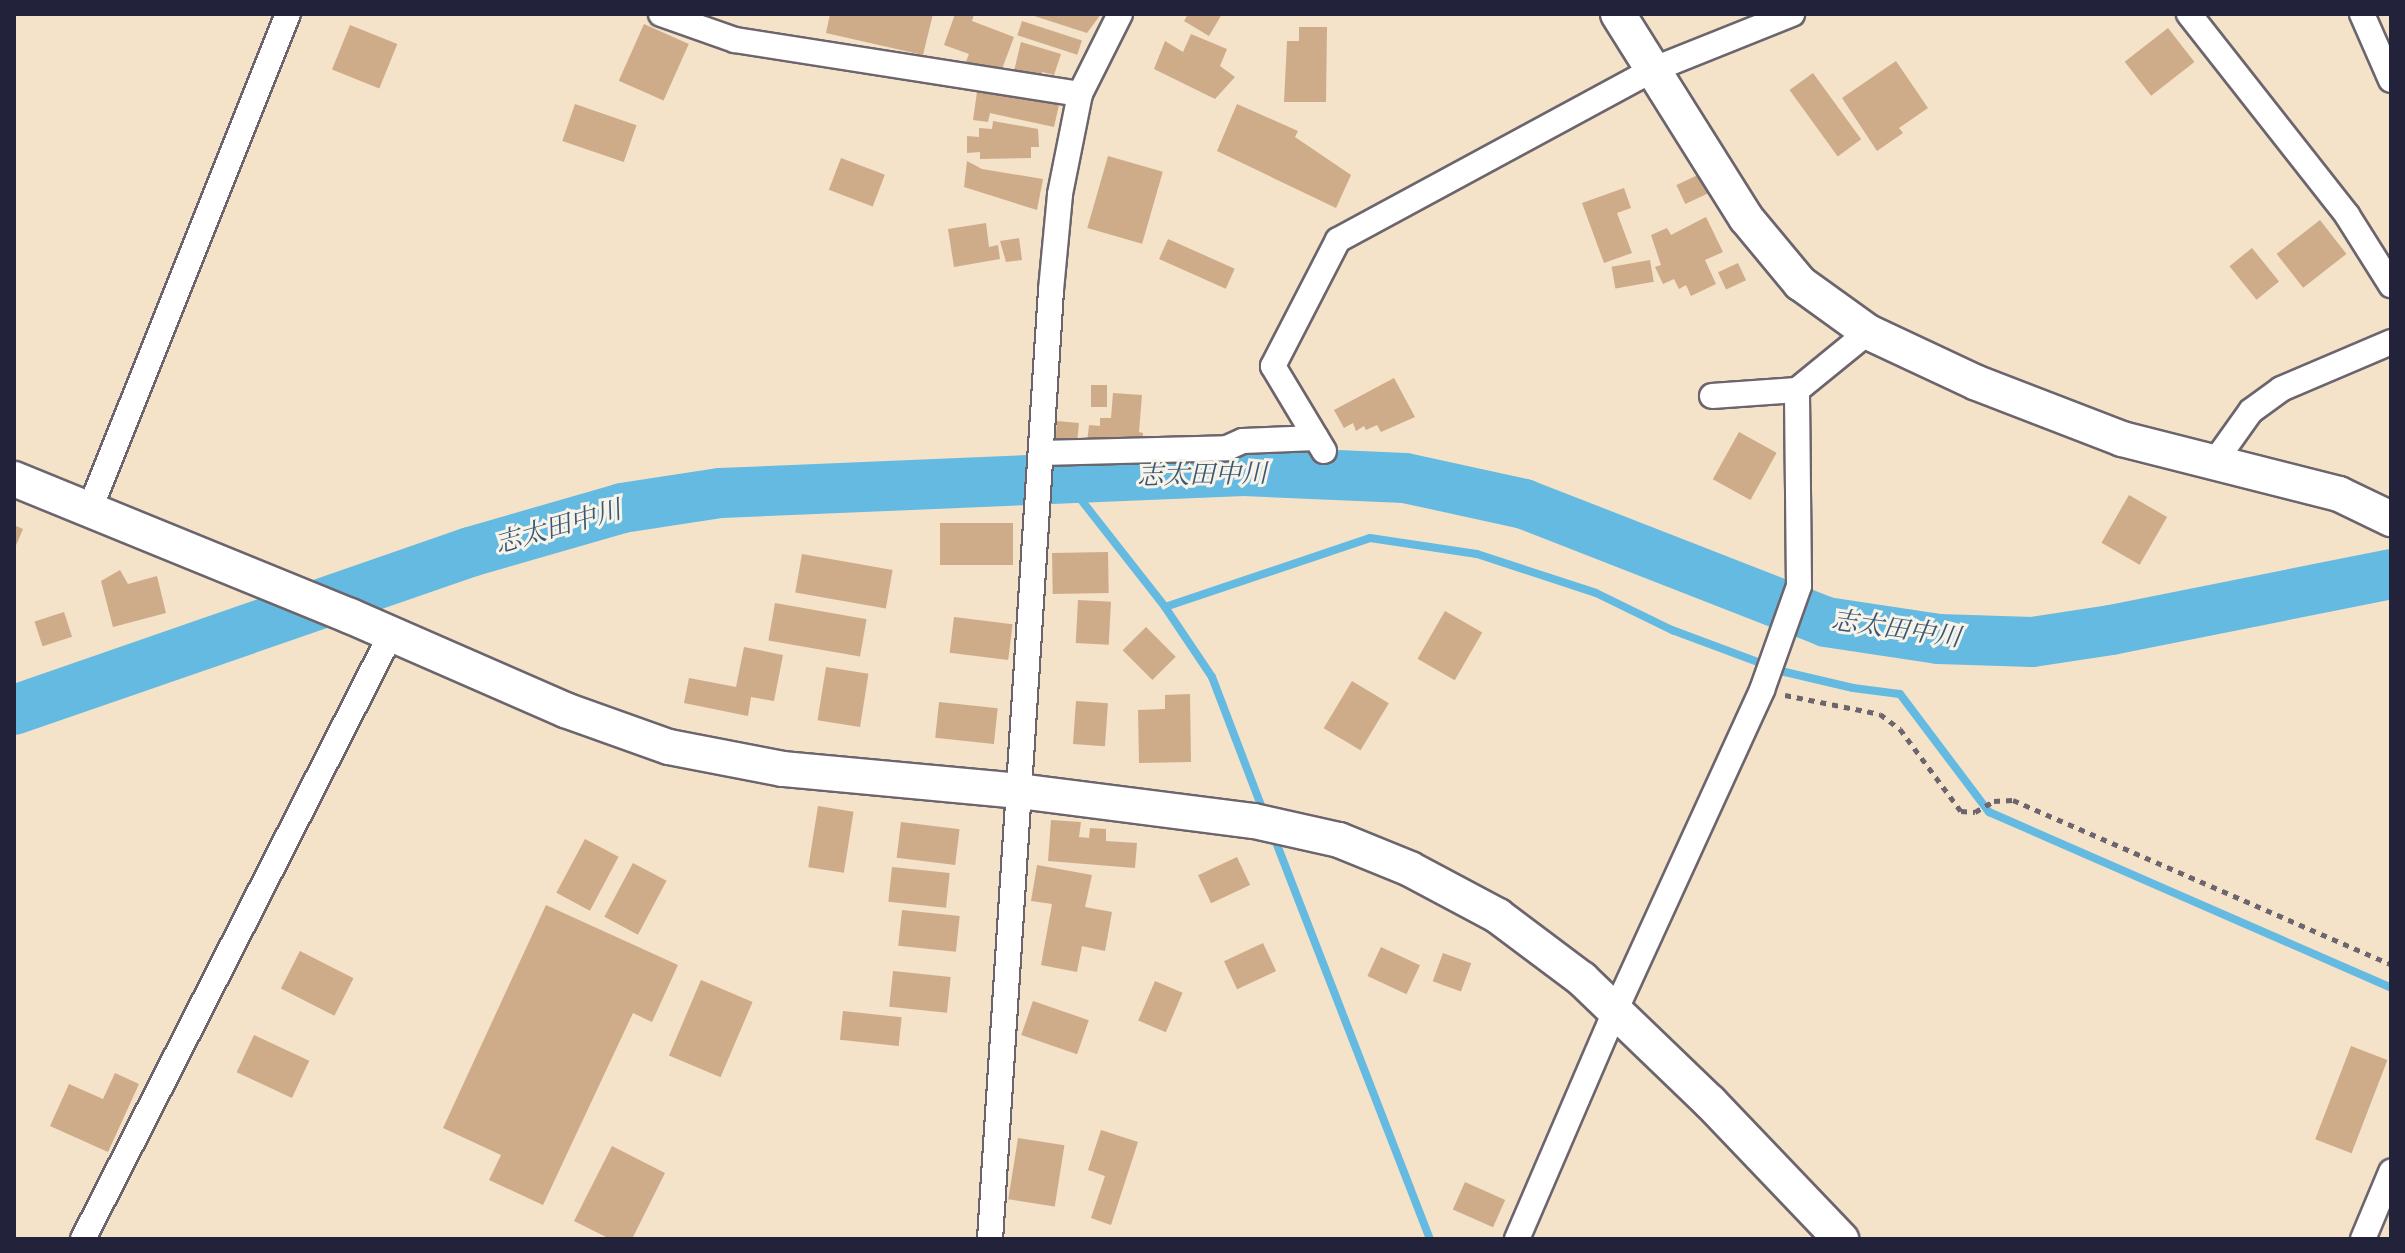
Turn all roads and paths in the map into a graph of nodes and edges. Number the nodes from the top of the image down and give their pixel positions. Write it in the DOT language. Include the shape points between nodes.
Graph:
graph roads {
  1 [pos="288,14"];
  2 [pos="661,14"];
  3 [pos="1120,14"];
  4 [pos="1618,14"];
  5 [pos="1792,14"];
  6 [pos="2189,14"];
  7 [pos="2362,14"];
  8 [pos="703,21"];
  9 [pos="1652,70"];
  10 [pos="2391,80"];
  11 [pos="1080,94"];
  12 [pos="2391,285"];
  13 [pos="1868,332"];
  14 [pos="2391,342"];
  15 [pos="1797,390"];
  16 [pos="1712,396"];
  17 [pos="1041,458"];
  18 [pos="2216,460"];
  19 [pos="14,479"];
  20 [pos="89,511"];
  21 [pos="2391,519"];
  22 [pos="391,634"];
  23 [pos="1765,684"];
  24 [pos="1019,791"];
  25 [pos="2391,964"];
  26 [pos="1616,1009"];
  27 [pos="2391,1172"];
  28 [pos="83,1239"];
  29 [pos="990,1239"];
  30 [pos="1517,1239"];
  31 [pos="1841,1239"];
  32 [pos="2363,1239"];
  1 -- 20 [label="street"];
  2 -- 8 [label="street"];
  3 -- 11 [label="street"];
  4 -- 9 [label="street"];
  5 -- 9 [label="street"];
  6 -- 12 [label="street" via="2347,215"];
  7 -- 10 [label="street"];
  8 -- 11 [label="street" via="735,40"];
  9 -- 13 [label="street" via="1746,218 1800,283"];
  9 -- 17 [label="street" via="1338,240 1273,366 1320,444 1243,441 1227,448"];
  11 -- 17 [label="street" via="1060,194"];
  13 -- 15 [label="street"];
  13 -- 18 [label="street" via="1977,383 2122,439"];
  14 -- 18 [label="street" via="2281,389 2251,411"];
  15 -- 16 [label="street"];
  15 -- 23 [label="street" via="1799,586"];
  17 -- 24 [label="street"];
  18 -- 21 [label="street" via="2339,494"];
  19 -- 20 [label="street"];
  20 -- 22 [label="street"];
  22 -- 24 [label="street" via="565,710 669,747 783,769"];
  22 -- 28 [label="street"];
  23 -- 25 [label="path" via="1880,714 1900,729 1961,811 2013,800"];
  23 -- 26 [label="street"];
  24 -- 26 [label="street" via="1254,821 1339,840 1410,869 1498,916"];
  24 -- 29 [label="street"];
  26 -- 30 [label="street"];
  26 -- 31 [label="street"];
  27 -- 32 [label="street"];
}
